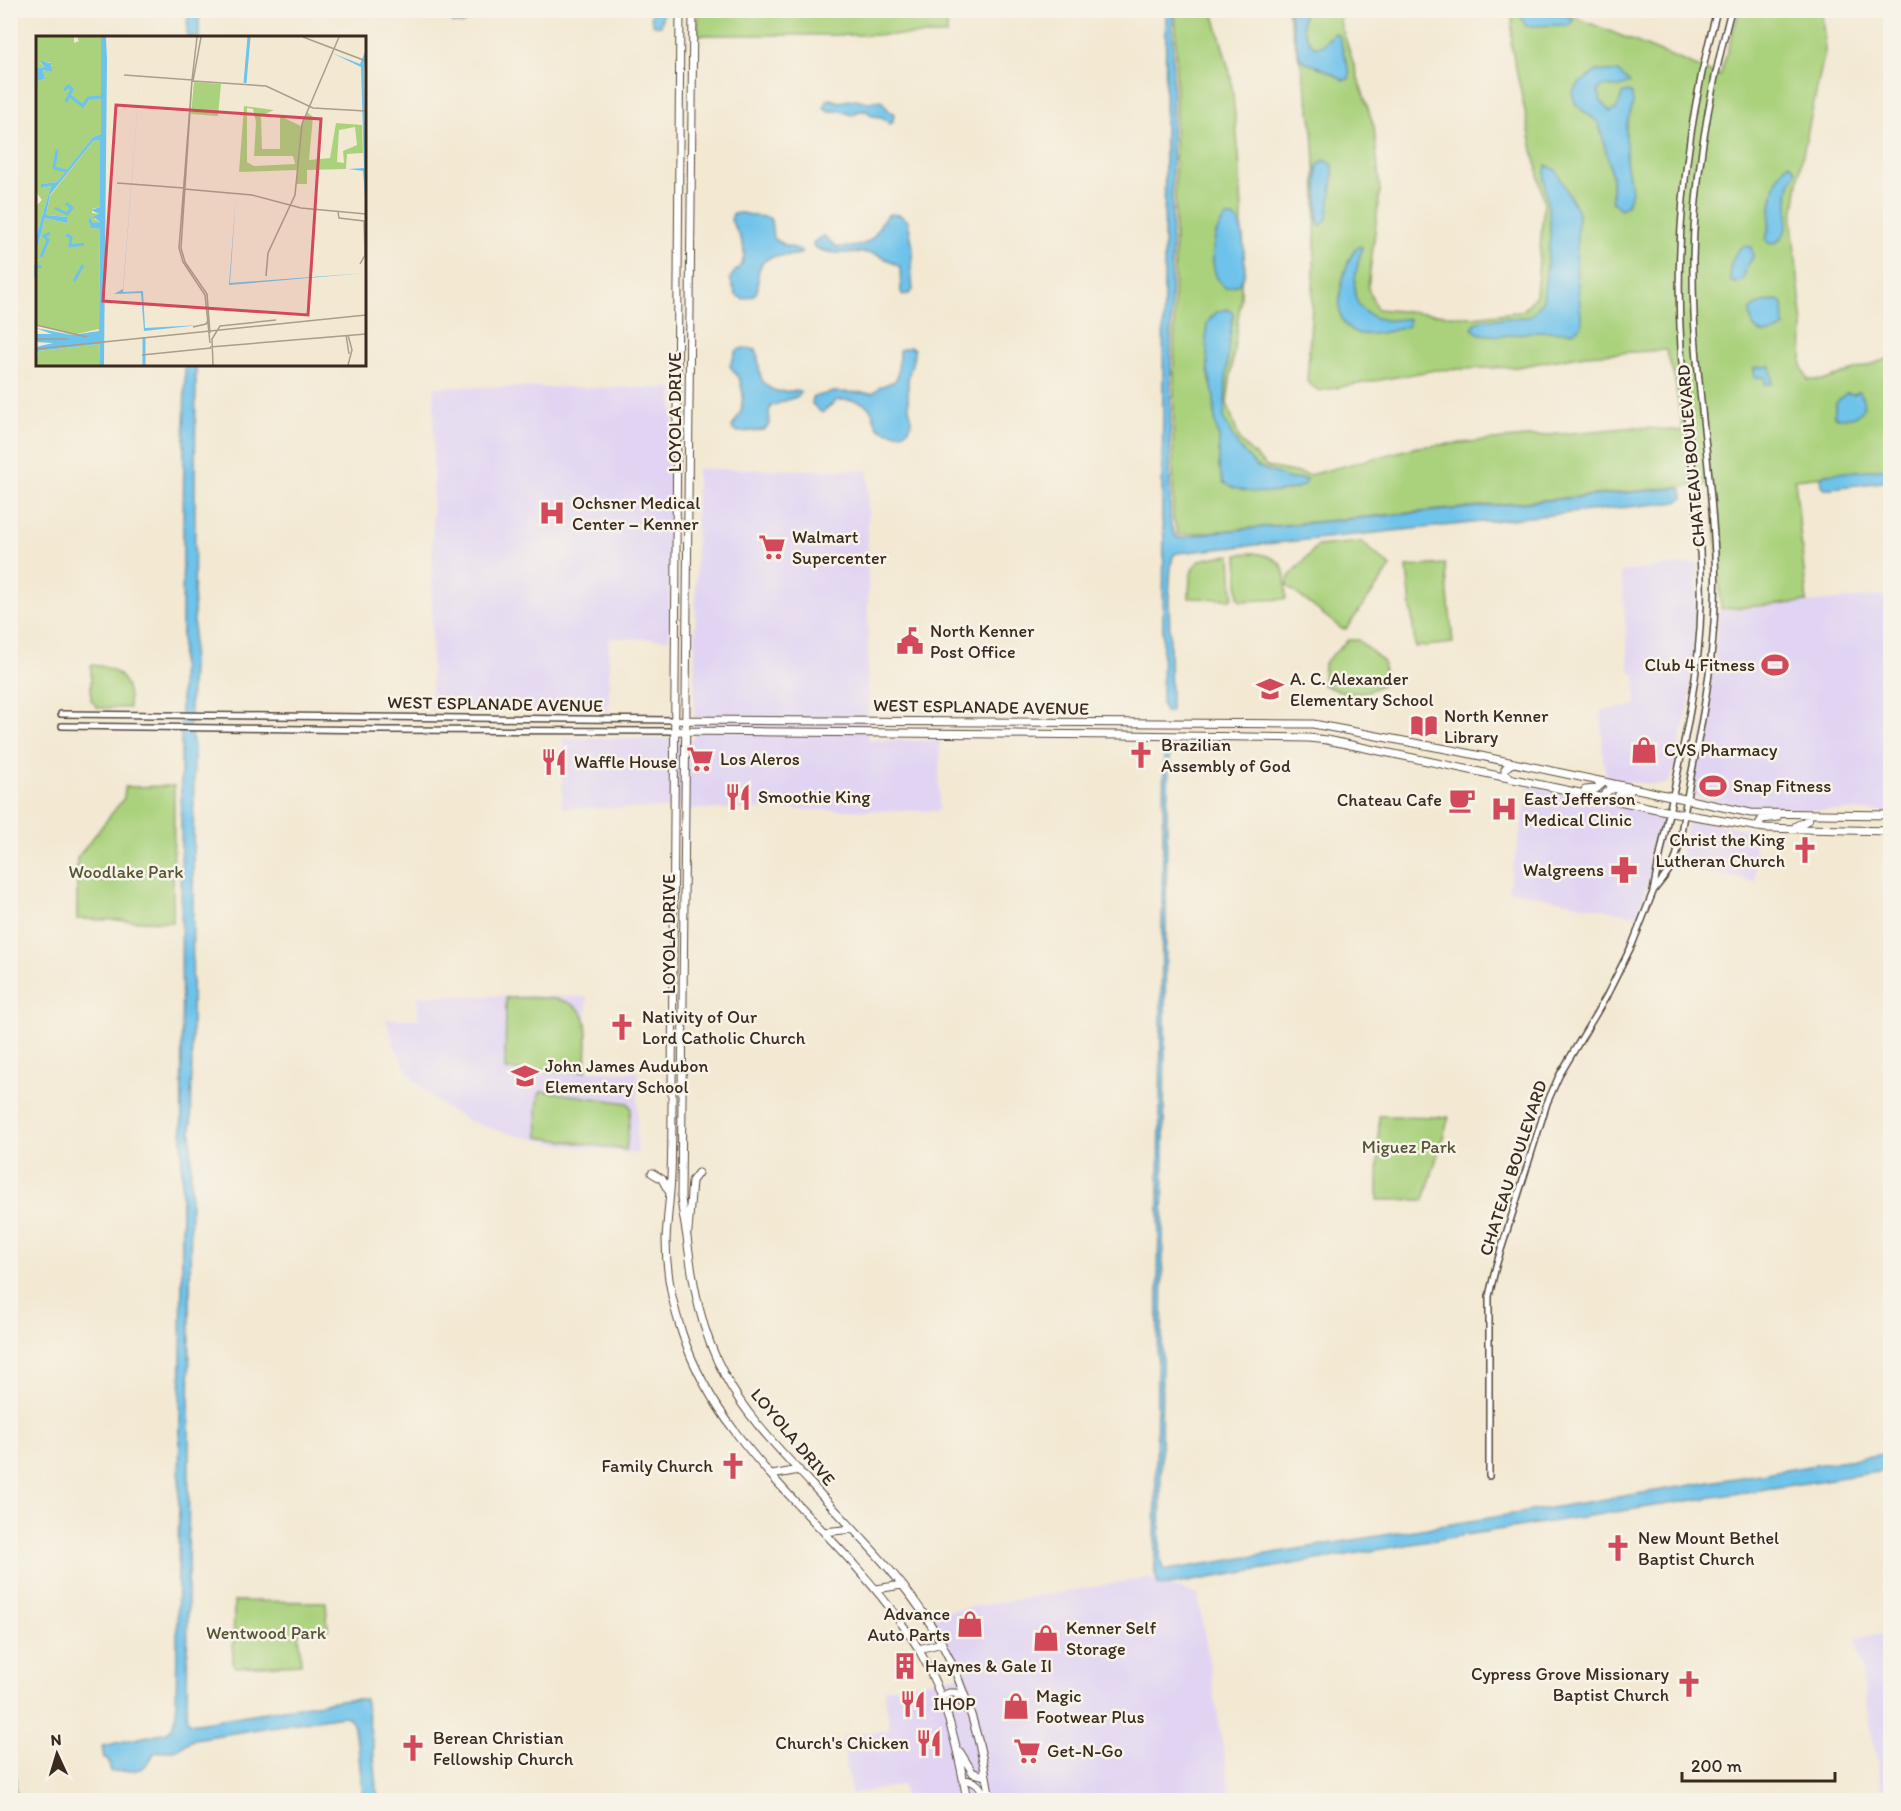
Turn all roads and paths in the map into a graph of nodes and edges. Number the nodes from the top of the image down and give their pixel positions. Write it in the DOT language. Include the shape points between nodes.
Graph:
graph roads {
  1 [pos="680,10"];
  2 [pos="693,10"];
  3 [pos="1717,10"];
  4 [pos="1731,10"];
  5 [pos="679,58"];
  6 [pos="692,58"];
  7 [pos="679,162"];
  8 [pos="692,162"];
  9 [pos="678,199"];
  10 [pos="691,199"];
  11 [pos="678,297"];
  12 [pos="690,297"];
  13 [pos="1696,348"];
  14 [pos="1681,349"];
  15 [pos="1694,479"];
  16 [pos="1708,479"];
  17 [pos="676,482"];
  18 [pos="690,483"];
  19 [pos="1701,607"];
  20 [pos="1715,607"];
  21 [pos="1700,625"];
  22 [pos="1714,625"];
  23 [pos="1691,710"];
  24 [pos="1704,712"];
  25 [pos="61,714"];
  26 [pos="675,720"];
  27 [pos="687,720"];
  28 [pos="766,720"];
  29 [pos="822,720"];
  30 [pos="877,720"];
  31 [pos="937,721"];
  32 [pos="1242,724"];
  33 [pos="1298,724"];
  34 [pos="62,726"];
  35 [pos="675,731"];
  36 [pos="687,731"];
  37 [pos="766,732"];
  38 [pos="821,732"];
  39 [pos="937,732"];
  40 [pos="878,733"];
  41 [pos="1248,738"];
  42 [pos="1287,738"];
  43 [pos="675,754"];
  44 [pos="686,754"];
  45 [pos="1489,758"];
  46 [pos="1514,763"];
  47 [pos="1483,774"];
  48 [pos="1514,780"];
  49 [pos="1604,782"];
  50 [pos="1623,786"];
  51 [pos="1568,790"];
  52 [pos="1645,791"];
  53 [pos="1602,797"];
  54 [pos="1674,797"];
  55 [pos="1616,800"];
  56 [pos="1687,800"];
  57 [pos="1671,812"];
  58 [pos="1751,813"];
  59 [pos="1684,814"];
  60 [pos="1792,814"];
  61 [pos="1810,814"];
  62 [pos="1890,815"];
  63 [pos="1722,821"];
  64 [pos="1757,827"];
  65 [pos="1775,829"];
  66 [pos="1890,831"];
  67 [pos="1659,858"];
  68 [pos="1674,861"];
  69 [pos="1653,892"];
  70 [pos="652,1173"];
  71 [pos="698,1173"];
  72 [pos="669,1198"];
  73 [pos="687,1240"];
  74 [pos="799,1470"];
  75 [pos="772,1475"];
  76 [pos="1489,1476"];
  77 [pos="853,1529"];
  78 [pos="824,1532"];
  79 [pos="902,1584"];
  80 [pos="876,1589"];
  81 [pos="942,1643"];
  82 [pos="919,1649"];
  83 [pos="941,1697"];
  84 [pos="973,1722"];
  85 [pos="958,1750"];
  86 [pos="986,1776"];
  87 [pos="963,1780"];
  88 [pos="967,1800"];
  89 [pos="985,1800"];
  90 [pos="990,1800"];
  1 -- 5 [label="main road, LOYOLA DRIVE"];
  2 -- 6 [label="main road, LOYOLA DRIVE"];
  3 -- 14 [label="street, CHATEAU BOULEVARD" via="1695,100 1686,161 1679,251"];
  4 -- 13 [label="street, CHATEAU BOULEVARD" via="1699,163 1693,272"];
  5 -- 6 [label="main road"];
  5 -- 7 [label="main road, LOYOLA DRIVE"];
  6 -- 8 [label="main road, LOYOLA DRIVE"];
  7 -- 8 [label="main road"];
  7 -- 9 [label="main road, LOYOLA DRIVE"];
  8 -- 10 [label="main road, LOYOLA DRIVE"];
  9 -- 10 [label="main road"];
  9 -- 11 [label="main road, LOYOLA DRIVE"];
  10 -- 12 [label="main road, LOYOLA DRIVE"];
  11 -- 12 [label="main road"];
  11 -- 17 [label="main road, LOYOLA DRIVE"];
  12 -- 18 [label="main road, LOYOLA DRIVE"];
  13 -- 14 [label="street"];
  13 -- 16 [label="street, CHATEAU BOULEVARD"];
  14 -- 15 [label="street, CHATEAU BOULEVARD"];
  15 -- 16 [label="street"];
  15 -- 19 [label="street, CHATEAU BOULEVARD"];
  16 -- 20 [label="street, CHATEAU BOULEVARD"];
  17 -- 18 [label="main road"];
  17 -- 26 [label="main road, LOYOLA DRIVE"];
  18 -- 27 [label="main road, LOYOLA DRIVE"];
  19 -- 20 [label="street"];
  19 -- 21 [label="street, CHATEAU BOULEVARD"];
  20 -- 22 [label="street, CHATEAU BOULEVARD"];
  21 -- 22 [label="street"];
  21 -- 23 [label="street, CHATEAU BOULEVARD"];
  22 -- 24 [label="street, CHATEAU BOULEVARD"];
  23 -- 24 [label="street"];
  23 -- 54 [label="street, CHATEAU BOULEVARD"];
  24 -- 56 [label="street, CHATEAU BOULEVARD"];
  25 -- 26 [label="street, WEST ESPLANADE AVENUE"];
  26 -- 27 [label="main road, WEST ESPLANADE AVENUE"];
  26 -- 35 [label="main road, LOYOLA DRIVE"];
  27 -- 28 [label="main road, WEST ESPLANADE AVENUE"];
  27 -- 36 [label="main road, LOYOLA DRIVE"];
  28 -- 29 [label="main road, WEST ESPLANADE AVENUE"];
  28 -- 37 [label="main road"];
  29 -- 30 [label="main road, WEST ESPLANADE AVENUE"];
  29 -- 38 [label="main road"];
  30 -- 31 [label="main road, WEST ESPLANADE AVENUE"];
  30 -- 40 [label="main road"];
  31 -- 32 [label="main road, WEST ESPLANADE AVENUE"];
  31 -- 39 [label="main road"];
  32 -- 33 [label="main road, WEST ESPLANADE AVENUE"];
  32 -- 41 [label="main road"];
  33 -- 42 [label="main road"];
  33 -- 45 [label="main road, WEST ESPLANADE AVENUE"];
  34 -- 35 [label="street, WEST ESPLANADE AVENUE"];
  35 -- 36 [label="main road, WEST ESPLANADE AVENUE"];
  35 -- 43 [label="main road, LOYOLA DRIVE"];
  36 -- 37 [label="main road, WEST ESPLANADE AVENUE"];
  36 -- 44 [label="main road, LOYOLA DRIVE"];
  37 -- 38 [label="main road, WEST ESPLANADE AVENUE"];
  38 -- 40 [label="main road, WEST ESPLANADE AVENUE"];
  39 -- 40 [label="main road, WEST ESPLANADE AVENUE"];
  39 -- 41 [label="main road, WEST ESPLANADE AVENUE"];
  41 -- 42 [label="main road, WEST ESPLANADE AVENUE"];
  42 -- 47 [label="main road, WEST ESPLANADE AVENUE" via="1327,740"];
  43 -- 44 [label="main road"];
  43 -- 72 [label="main road, LOYOLA DRIVE"];
  44 -- 73 [label="main road, LOYOLA DRIVE" via="681,1197"];
  45 -- 46 [label="main road, WEST ESPLANADE AVENUE"];
  45 -- 47 [label="main road" via="1494,769"];
  46 -- 48 [label="main road" via="1505,769 1505,774"];
  46 -- 49 [label="main road, WEST ESPLANADE AVENUE"];
  47 -- 48 [label="main road, WEST ESPLANADE AVENUE"];
  48 -- 51 [label="main road, WEST ESPLANADE AVENUE"];
  49 -- 50 [label="main road, WEST ESPLANADE AVENUE"];
  49 -- 51 [label="main road" via="1593,791"];
  50 -- 52 [label="main road, WEST ESPLANADE AVENUE"];
  50 -- 53 [label="main road"];
  51 -- 53 [label="main road, WEST ESPLANADE AVENUE"];
  52 -- 54 [label="main road, WEST ESPLANADE AVENUE"];
  52 -- 55 [label="main road" via="1621,791"];
  53 -- 55 [label="main road, WEST ESPLANADE AVENUE"];
  54 -- 56 [label="main road, WEST ESPLANADE AVENUE"];
  54 -- 57 [label="street, CHATEAU BOULEVARD"];
  55 -- 57 [label="main road, WEST ESPLANADE AVENUE"];
  56 -- 58 [label="main road, WEST ESPLANADE AVENUE"];
  56 -- 59 [label="street, CHATEAU BOULEVARD"];
  57 -- 59 [label="main road, WEST ESPLANADE AVENUE"];
  57 -- 67 [label="street, CHATEAU BOULEVARD"];
  58 -- 60 [label="main road, WEST ESPLANADE AVENUE"];
  58 -- 63 [label="main road" via="1743,821"];
  59 -- 63 [label="main road, WEST ESPLANADE AVENUE"];
  59 -- 68 [label="street, CHATEAU BOULEVARD"];
  60 -- 61 [label="main road, WEST ESPLANADE AVENUE"];
  60 -- 64 [label="main road" via="1762,819"];
  61 -- 62 [label="main road, WEST ESPLANADE AVENUE"];
  61 -- 65 [label="main road" via="1804,824"];
  63 -- 64 [label="main road, WEST ESPLANADE AVENUE"];
  64 -- 65 [label="main road, WEST ESPLANADE AVENUE"];
  65 -- 66 [label="main road, WEST ESPLANADE AVENUE"];
  67 -- 68 [label="street"];
  67 -- 69 [label="street, CHATEAU BOULEVARD"];
  68 -- 69 [label="street, CHATEAU BOULEVARD"];
  69 -- 76 [label="street, CHATEAU BOULEVARD" via="1606,997 1547,1103 1496,1266 1489,1296"];
  70 -- 72 [label="main road" via="665,1182"];
  71 -- 73 [label="main road" via="692,1181"];
  72 -- 75 [label="main road, LOYOLA DRIVE" via="668,1276 687,1349 713,1401"];
  73 -- 74 [label="main road, LOYOLA DRIVE" via="698,1308 713,1353 750,1414"];
  74 -- 75 [label="main road"];
  74 -- 77 [label="main road, LOYOLA DRIVE"];
  75 -- 78 [label="main road, LOYOLA DRIVE"];
  77 -- 78 [label="main road"];
  77 -- 79 [label="main road, LOYOLA DRIVE"];
  78 -- 80 [label="main road, LOYOLA DRIVE"];
  79 -- 80 [label="main road"];
  79 -- 81 [label="main road, LOYOLA DRIVE"];
  80 -- 82 [label="main road, LOYOLA DRIVE"];
  81 -- 82 [label="main road"];
  81 -- 84 [label="main road, LOYOLA DRIVE"];
  82 -- 83 [label="main road, LOYOLA DRIVE"];
  83 -- 84 [label="main road" via="956,1693"];
  83 -- 85 [label="main road, LOYOLA DRIVE"];
  84 -- 86 [label="main road, LOYOLA DRIVE"];
  85 -- 86 [label="main road" via="974,1773"];
  85 -- 87 [label="main road, LOYOLA DRIVE"];
  86 -- 90 [label="main road, LOYOLA DRIVE"];
  87 -- 88 [label="main road, LOYOLA DRIVE"];
  87 -- 89 [label="main road" via="980,1786"];
}
